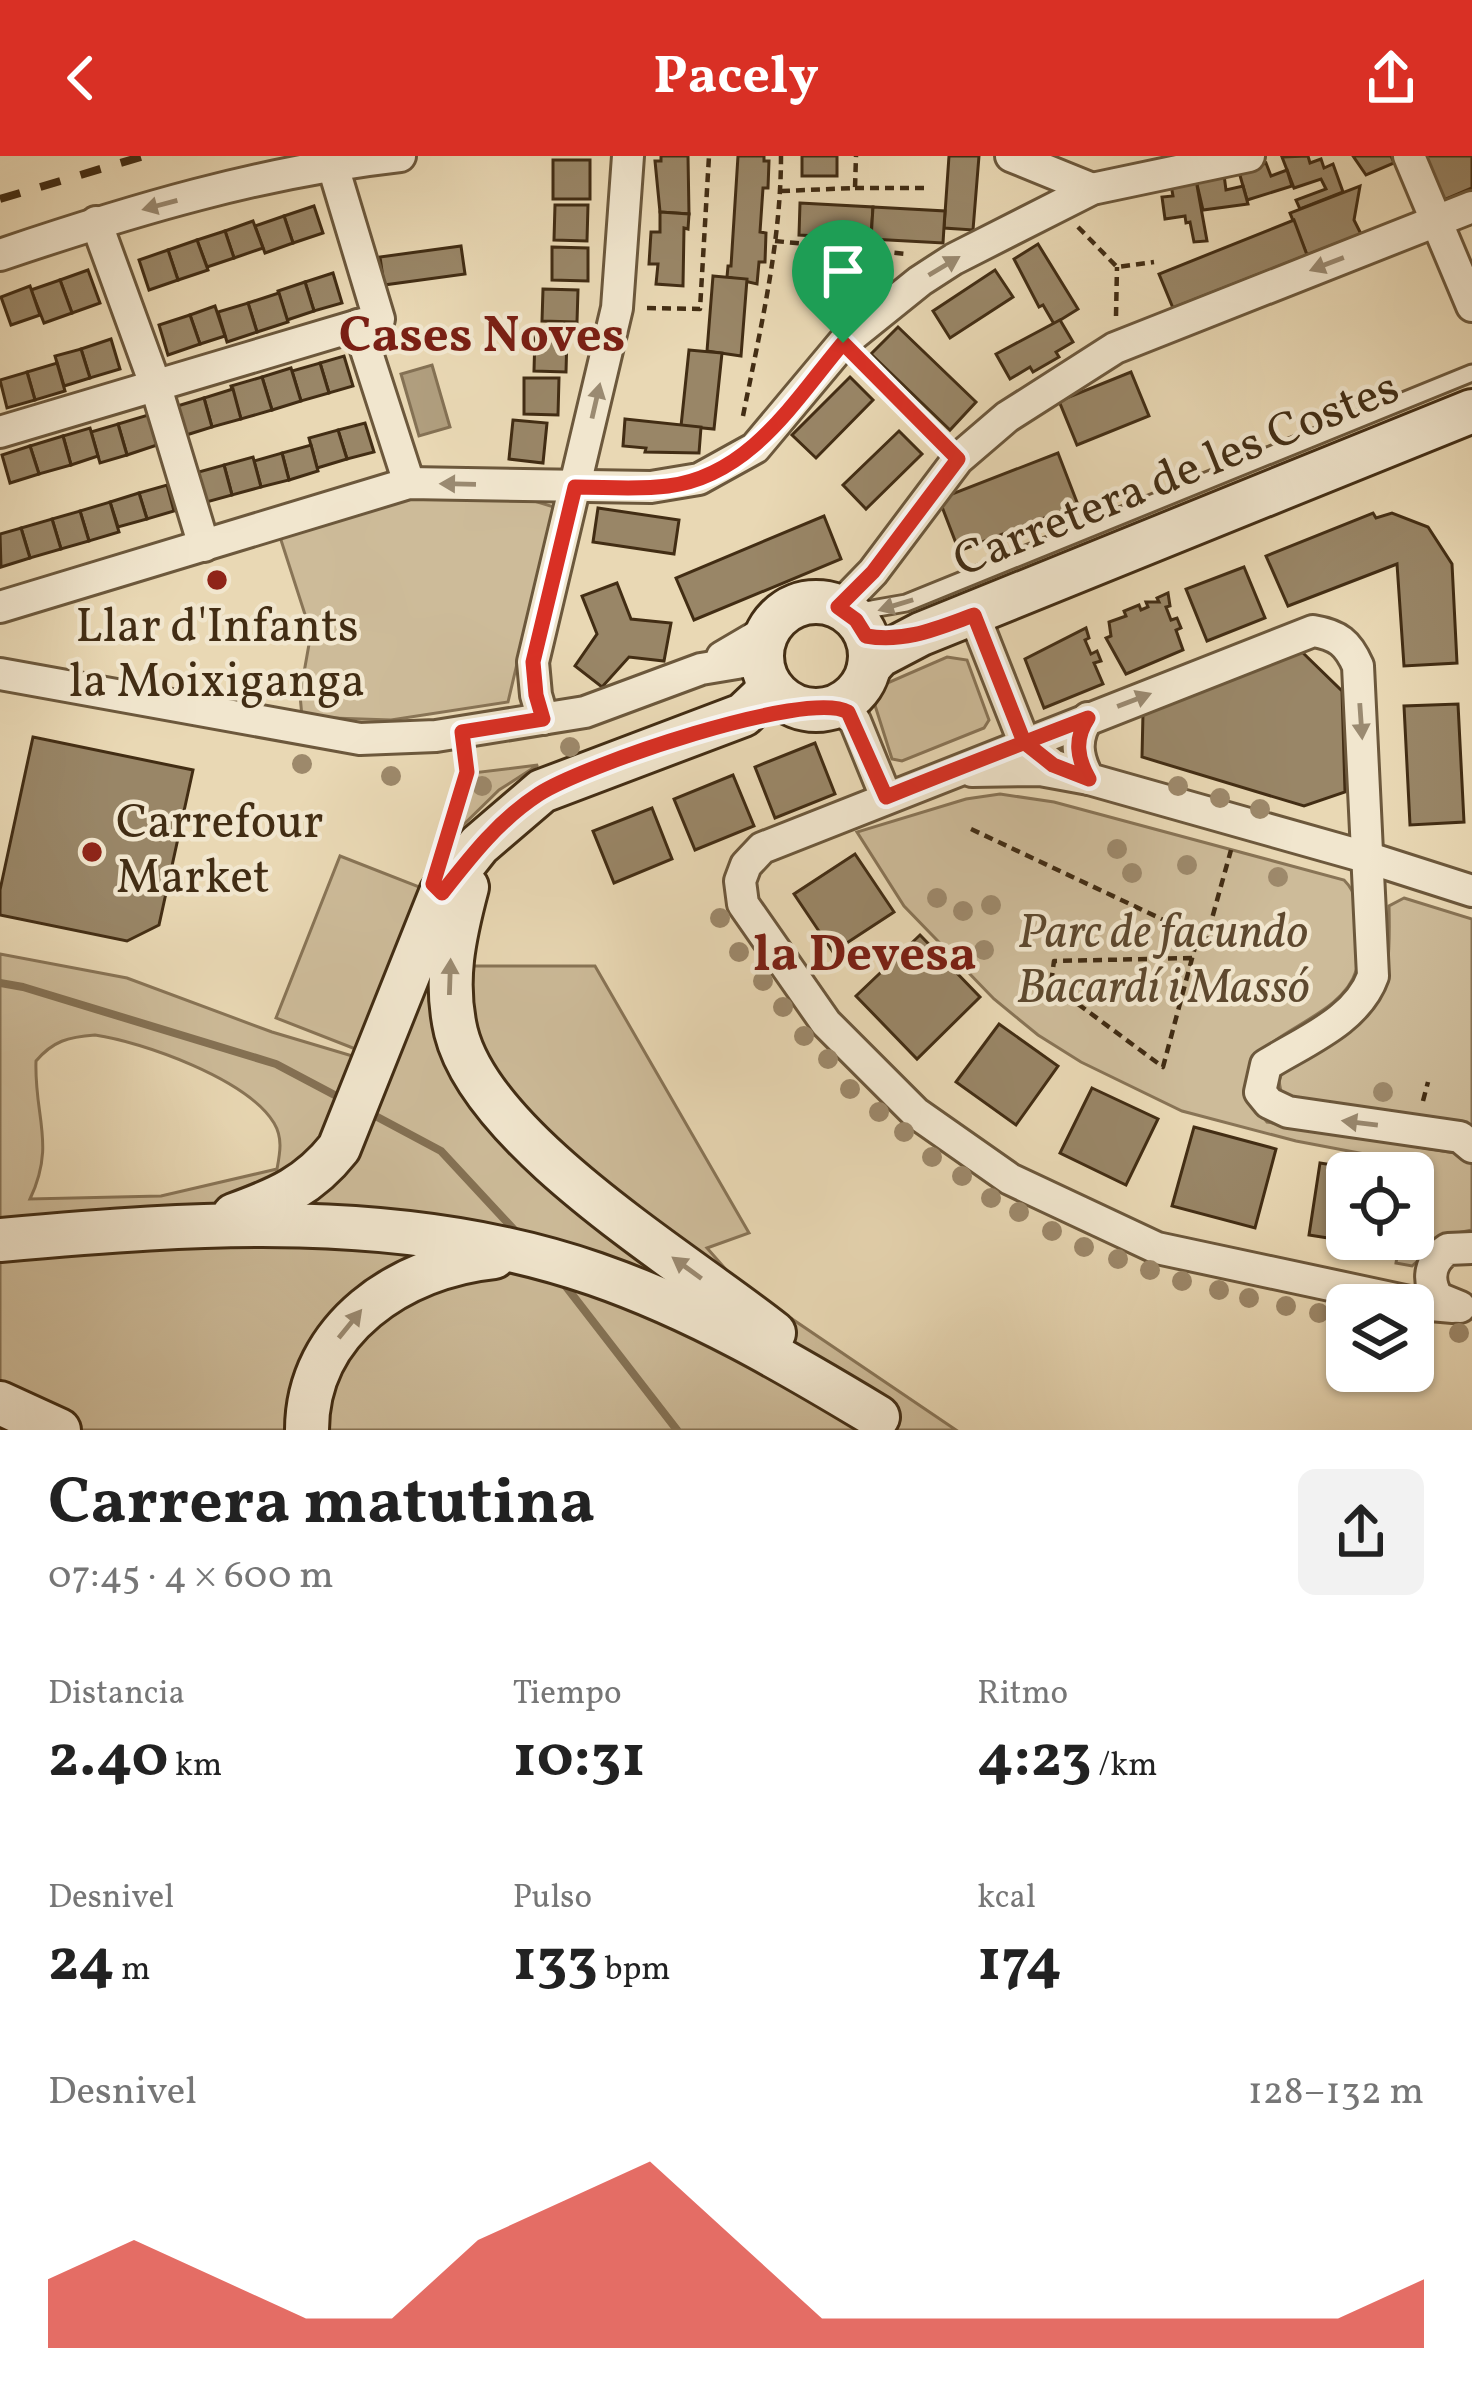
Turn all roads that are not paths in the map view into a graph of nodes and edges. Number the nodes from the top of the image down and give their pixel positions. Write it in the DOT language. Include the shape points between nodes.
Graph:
graph roads {
  1 [pos="400,156"];
  2 [pos="628,156"];
  3 [pos="1011,156"];
  4 [pos="1249,156"];
  5 [pos="1409,156"];
  6 [pos="332,164"];
  7 [pos="1092,189"];
  8 [pos="1472,207"];
  9 [pos="1436,221"];
  10 [pos="96,222"];
  11 [pos="0,255"];
  12 [pos="1472,305"];
  13 [pos="358,325"];
  14 [pos="1472,373"];
  15 [pos="154,384"];
  16 [pos="1472,411"];
  17 [pos="1424,429"];
  18 [pos="1472,430"];
  19 [pos="0,432"];
  20 [pos="410,483"];
  21 [pos="575,487"];
  22 [pos="204,546"];
  23 [pos="0,608"];
  24 [pos="974,615"];
  25 [pos="856,631"];
  26 [pos="0,674"];
  27 [pos="787,677"];
  28 [pos="1088,718"];
  29 [pos="538,720"];
  30 [pos="1024,742"];
  31 [pos="948,772"];
  32 [pos="1089,779"];
  33 [pos="886,797"];
  34 [pos="463,842"];
  35 [pos="1370,858"];
  36 [pos="1472,891"];
  37 [pos="1472,1147"];
  38 [pos="206,1226"];
  39 [pos="0,1240"];
  40 [pos="1472,1248"];
  41 [pos="521,1254"];
  42 [pos="1430,1282"];
  43 [pos="1326,1284"];
  44 [pos="1422,1284"];
  45 [pos="1463,1306"];
  46 [pos="0,1403"];
  47 [pos="886,1424"];
  48 [pos="59,1430"];
  49 [pos="307,1430"];
  1 -- 6 [label="street"];
  21 -- 2 [label="street, one-way" via="617,308"];
  3 -- 7 [label="street"];
  4 -- 7 [label="street"];
  5 -- 9 [label="street"];
  6 -- 10 [label="street, one-way"];
  6 -- 13 [label="street" via="379,320"];
  21 -- 7 [label="street, one-way" via="672,486 733,463 755,448 843,343 920,280"];
  8 -- 9 [label="street"];
  9 -- 12 [label="street"];
  9 -- 25 [label="street, one-way" via="1115,348 1006,417 958,459 873,572"];
  10 -- 11 [label="street"];
  10 -- 15 [label="street"];
  13 -- 15 [label="street"];
  13 -- 20 [label="street"];
  14 -- 25 [label="lane, Carretera de les Costes, one-way" via="906,603"];
  15 -- 19 [label="street"];
  15 -- 22 [label="street"];
  16 -- 17 [label="main road, Carretera de les Costes"];
  17 -- 18 [label="main road"];
  17 -- 24 [label="main road, Carretera de les Costes"];
  21 -- 20 [label="street, one-way"];
  20 -- 22 [label="street"];
  21 -- 29 [label="street" via="533,662"];
  22 -- 23 [label="street"];
  24 -- 25 [label="main road, Carretera de les Costes" via="879,656"];
  24 -- 30 [label="street"];
  25 -- 27 [label="main road" via="858,690"];
  25 -- 27 [label="main road" via="807,603 778,617"];
  26 -- 29 [label="street" via="360,740"];
  27 -- 29 [label="street" via="701,669 598,708"];
  27 -- 33 [label="street" via="855,721"];
  27 -- 34 [label="main road" via="723,723 542,791"];
  28 -- 30 [label="street"];
  28 -- 32 [label="street" via="1078,745"];
  28 -- 35 [label="street, one-way" via="1313,632 1336,634 1358,665"];
  30 -- 31 [label="street"];
  30 -- 32 [label="street"];
  31 -- 32 [label="street" via="1040,770"];
  31 -- 33 [label="street"];
  32 -- 35 [label="street"];
  33 -- 43 [label="street" via="762,848 740,881 753,922 826,1023 916,1113 1010,1179 1157,1248"];
  34 -- 38 [label="main road" via="339,1148 293,1193"];
  47 -- 34 [label="main road, one-way" via="578,1183 509,1121 473,1072 450,998"];
  35 -- 36 [label="street"];
  37 -- 35 [label="street, one-way" via="1460,1137 1288,1112 1261,1093 1266,1065 1340,1019 1367,992 1375,958"];
  38 -- 39 [label="main road"];
  38 -- 41 [label="main road" via="362,1228"];
  40 -- 42 [label="street" via="1440,1254"];
  41 -- 47 [label="main road" via="695,1314"];
  49 -- 41 [label="main road, one-way" via="314,1382 367,1304 414,1275"];
  42 -- 44 [label="street"];
  42 -- 45 [label="street" via="1438,1298"];
  46 -- 48 [label="main road"];
}
